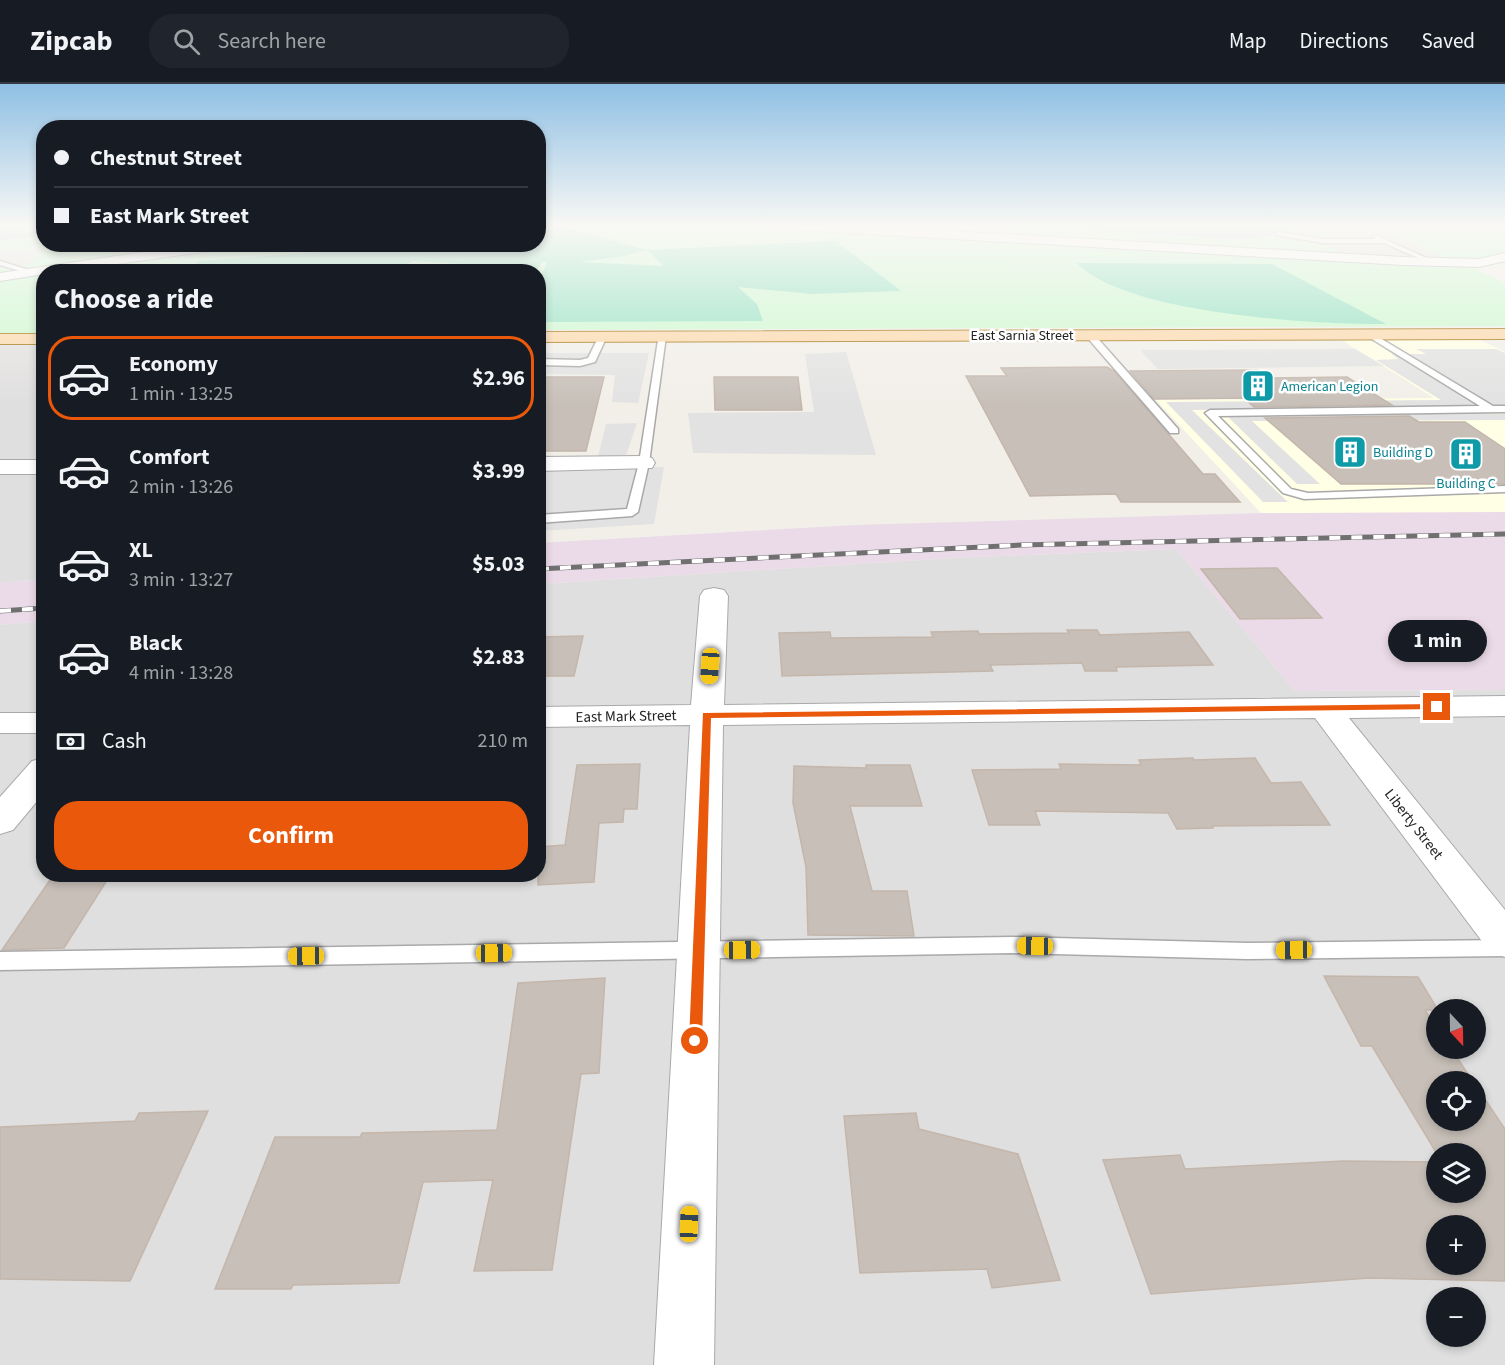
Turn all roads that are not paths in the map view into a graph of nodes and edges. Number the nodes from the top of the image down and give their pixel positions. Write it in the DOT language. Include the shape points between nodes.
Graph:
graph roads {
  1 [pos="1089,334"];
  2 [pos="1370,334"];
  3 [pos="1505,334"];
  4 [pos="603,336"];
  5 [pos="662,336"];
  6 [pos="546,337"];
  7 [pos="0,339"];
  8 [pos="36,339"];
  9 [pos="546,362"];
  10 [pos="1491,409"];
  11 [pos="1505,409"];
  12 [pos="1174,431"];
  13 [pos="644,463"];
  14 [pos="546,464"];
  15 [pos="0,467"];
  16 [pos="36,467"];
  17 [pos="1505,489"];
  18 [pos="546,518"];
  19 [pos="714,596"];
  20 [pos="1505,706"];
  21 [pos="1324,708"];
  22 [pos="707,715"];
  23 [pos="546,717"];
  24 [pos="0,723"];
  25 [pos="36,723"];
  26 [pos="36,779"];
  27 [pos="0,821"];
  28 [pos="1505,940"];
  29 [pos="1505,948"];
  30 [pos="699,950"];
  31 [pos="0,961"];
  32 [pos="684,1365"];
  1 -- 2 [label="main road, East Sarnia Street"];
  1 -- 5 [label="main road, East Sarnia Street"];
  1 -- 12 [label="lane"];
  2 -- 3 [label="main road, East Sarnia Street"];
  2 -- 10 [label="lane"];
  4 -- 5 [label="main road, East Sarnia Street"];
  4 -- 6 [label="main road, East Sarnia Street"];
  4 -- 9 [label="lane" via="592,360"];
  5 -- 13 [label="lane"];
  7 -- 8 [label="main road"];
  10 -- 11 [label="lane"];
  10 -- 17 [label="lane" via="1210,413 1287,491 1308,496"];
  13 -- 14 [label="street"];
  13 -- 18 [label="lane" via="632,512"];
  15 -- 16 [label="street"];
  19 -- 22 [label="street"];
  20 -- 21 [label="street, East Mark Street"];
  21 -- 22 [label="street, East Mark Street"];
  21 -- 28 [label="street, Liberty Street"];
  22 -- 23 [label="street, East Mark Street"];
  22 -- 30 [label="street"];
  24 -- 25 [label="street"];
  26 -- 27 [label="street"];
  29 -- 30 [label="lane" via="1247,951 1012,945"];
  30 -- 31 [label="lane"];
  30 -- 32 [label="street"];
}
